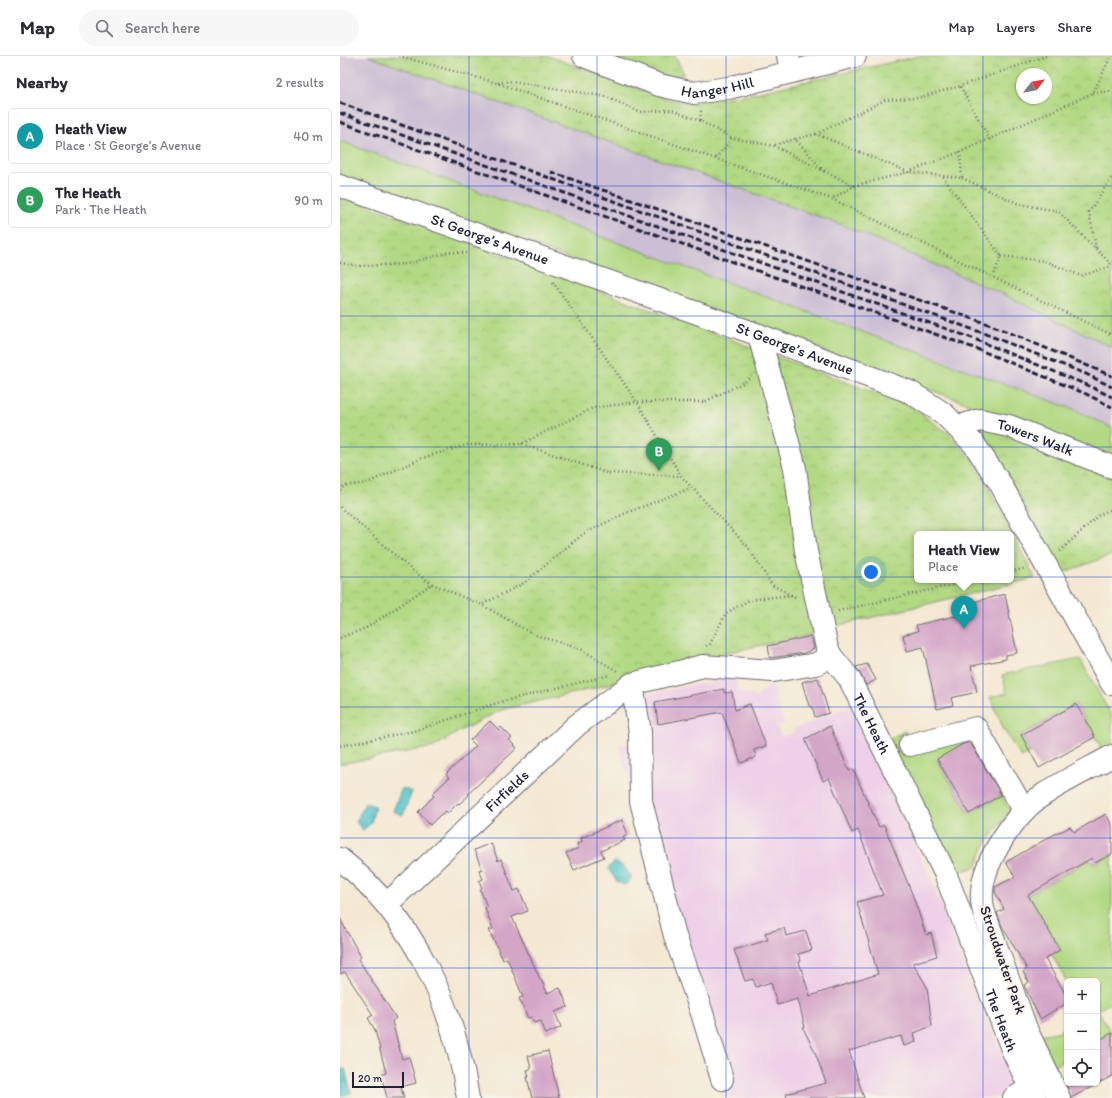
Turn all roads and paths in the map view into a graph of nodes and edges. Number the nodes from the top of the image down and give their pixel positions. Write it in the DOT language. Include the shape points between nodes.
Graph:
graph roads {
  1 [pos="399,56"];
  2 [pos="584,56"];
  3 [pos="855,56"];
  4 [pos="1046,56"];
  5 [pos="1111,56"];
  6 [pos="790,64"];
  7 [pos="498,83"];
  8 [pos="960,86"];
  9 [pos="1112,91"];
  10 [pos="702,93"];
  11 [pos="1093,94"];
  12 [pos="700,121"];
  13 [pos="816,134"];
  14 [pos="732,138"];
  15 [pos="795,139"];
  16 [pos="990,140"];
  17 [pos="774,146"];
  18 [pos="960,152"];
  19 [pos="716,158"];
  20 [pos="824,170"];
  21 [pos="908,172"];
  22 [pos="942,177"];
  23 [pos="1112,177"];
  24 [pos="962,178"];
  25 [pos="340,186"];
  26 [pos="854,186"];
  27 [pos="832,199"];
  28 [pos="480,237"];
  29 [pos="1096,249"];
  30 [pos="1001,256"];
  31 [pos="340,263"];
  32 [pos="1112,265"];
  33 [pos="993,277"];
  34 [pos="552,280"];
  35 [pos="759,335"];
  36 [pos="1112,335"];
  37 [pos="765,362"];
  38 [pos="637,402"];
  39 [pos="957,427"];
  40 [pos="521,444"];
  41 [pos="1112,468"];
  42 [pos="681,476"];
  43 [pos="691,487"];
  44 [pos="340,490"];
  45 [pos="340,507"];
  46 [pos="1112,509"];
  47 [pos="1045,564"];
  48 [pos="959,583"];
  49 [pos="432,584"];
  50 [pos="792,595"];
  51 [pos="482,605"];
  52 [pos="819,612"];
  53 [pos="340,638"];
  54 [pos="702,647"];
  55 [pos="831,656"];
  56 [pos="632,684"];
  57 [pos="1112,684"];
  58 [pos="340,746"];
  59 [pos="910,746"];
  60 [pos="1112,756"];
  61 [pos="1024,810"];
  62 [pos="340,859"];
  63 [pos="387,904"];
  64 [pos="722,1079"];
  65 [pos="1027,1095"];
  66 [pos="468,1098"];
  67 [pos="1059,1098"];
  1 -- 7 [label="path"];
  2 -- 10 [label="street, Hanger Hill" via="677,91"];
  3 -- 6 [label="street, Hanger Hill"];
  4 -- 8 [label="path"];
  5 -- 11 [label="path"];
  6 -- 10 [label="street, Hanger Hill"];
  7 -- 12 [label="path" via="512,81 607,97 639,112 672,110"];
  7 -- 19 [label="path"];
  8 -- 13 [label="path" via="917,98 885,100"];
  8 -- 16 [label="path"];
  9 -- 11 [label="path"];
  10 -- 12 [label="path"];
  11 -- 16 [label="path"];
  12 -- 14 [label="path"];
  13 -- 15 [label="path"];
  13 -- 21 [label="path"];
  14 -- 17 [label="path"];
  14 -- 19 [label="path"];
  15 -- 17 [label="path"];
  15 -- 20 [label="path"];
  16 -- 18 [label="path"];
  17 -- 20 [label="path"];
  18 -- 21 [label="path"];
  18 -- 24 [label="path"];
  19 -- 27 [label="path"];
  20 -- 26 [label="path"];
  21 -- 22 [label="path"];
  21 -- 26 [label="path"];
  22 -- 24 [label="path"];
  22 -- 30 [label="path"];
  23 -- 29 [label="path" via="1089,212"];
  24 -- 29 [label="path" via="1020,204 1058,211"];
  25 -- 28 [label="street, St George’s Avenue"];
  26 -- 27 [label="path"];
  27 -- 33 [label="path"];
  28 -- 31 [label="path" via="477,254 449,252 407,264 360,266"];
  28 -- 35 [label="street, St George’s Avenue"];
  29 -- 32 [label="path"];
  30 -- 32 [label="path" via="1045,261 1081,276"];
  30 -- 33 [label="path"];
  33 -- 36 [label="path"];
  34 -- 38 [label="path"];
  35 -- 37 [label="street, The Heath"];
  35 -- 39 [label="street, St George’s Avenue" via="910,392 943,413"];
  37 -- 38 [label="path" via="745,382 704,402"];
  37 -- 52 [label="street, The Heath" via="795,468 806,551"];
  38 -- 40 [label="path" via="594,408"];
  38 -- 42 [label="path"];
  39 -- 41 [label="street, Towers Walk" via="980,420 1009,426"];
  39 -- 47 [label="street, St George’s Avenue" via="974,444 1000,483"];
  40 -- 42 [label="path" via="606,473"];
  40 -- 44 [label="path" via="467,444 422,458 367,483 344,486"];
  42 -- 43 [label="path"];
  43 -- 50 [label="path" via="748,547 772,585"];
  43 -- 51 [label="path" via="626,513 583,534 524,583"];
  45 -- 49 [label="path" via="412,570"];
  46 -- 47 [label="path" via="1099,515"];
  47 -- 57 [label="street, St George’s Avenue"];
  48 -- 52 [label="path"];
  49 -- 51 [label="path"];
  49 -- 53 [label="path" via="366,628"];
  50 -- 52 [label="path"];
  50 -- 54 [label="path" via="748,600 726,612 710,644"];
  51 -- 58 [label="path" via="535,635 581,649 619,672 500,702 414,731"];
  52 -- 55 [label="street, The Heath"];
  55 -- 56 [label="street" via="816,664 773,671 703,666"];
  55 -- 65 [label="street, The Heath" via="849,678 945,873"];
  56 -- 63 [label="street, Firfields" via="578,725"];
  56 -- 64 [label="street" via="640,732 641,801 675,936"];
  59 -- 61 [label="street" via="976,728"];
  60 -- 61 [label="street, Stroudwater Park" via="1042,795"];
  61 -- 67 [label="street, Stroudwater Park" via="996,850 986,874 982,906 1027,1031"];
  62 -- 63 [label="street" via="357,872"];
  63 -- 66 [label="street" via="409,934 428,967 448,1014 463,1061"];
}
